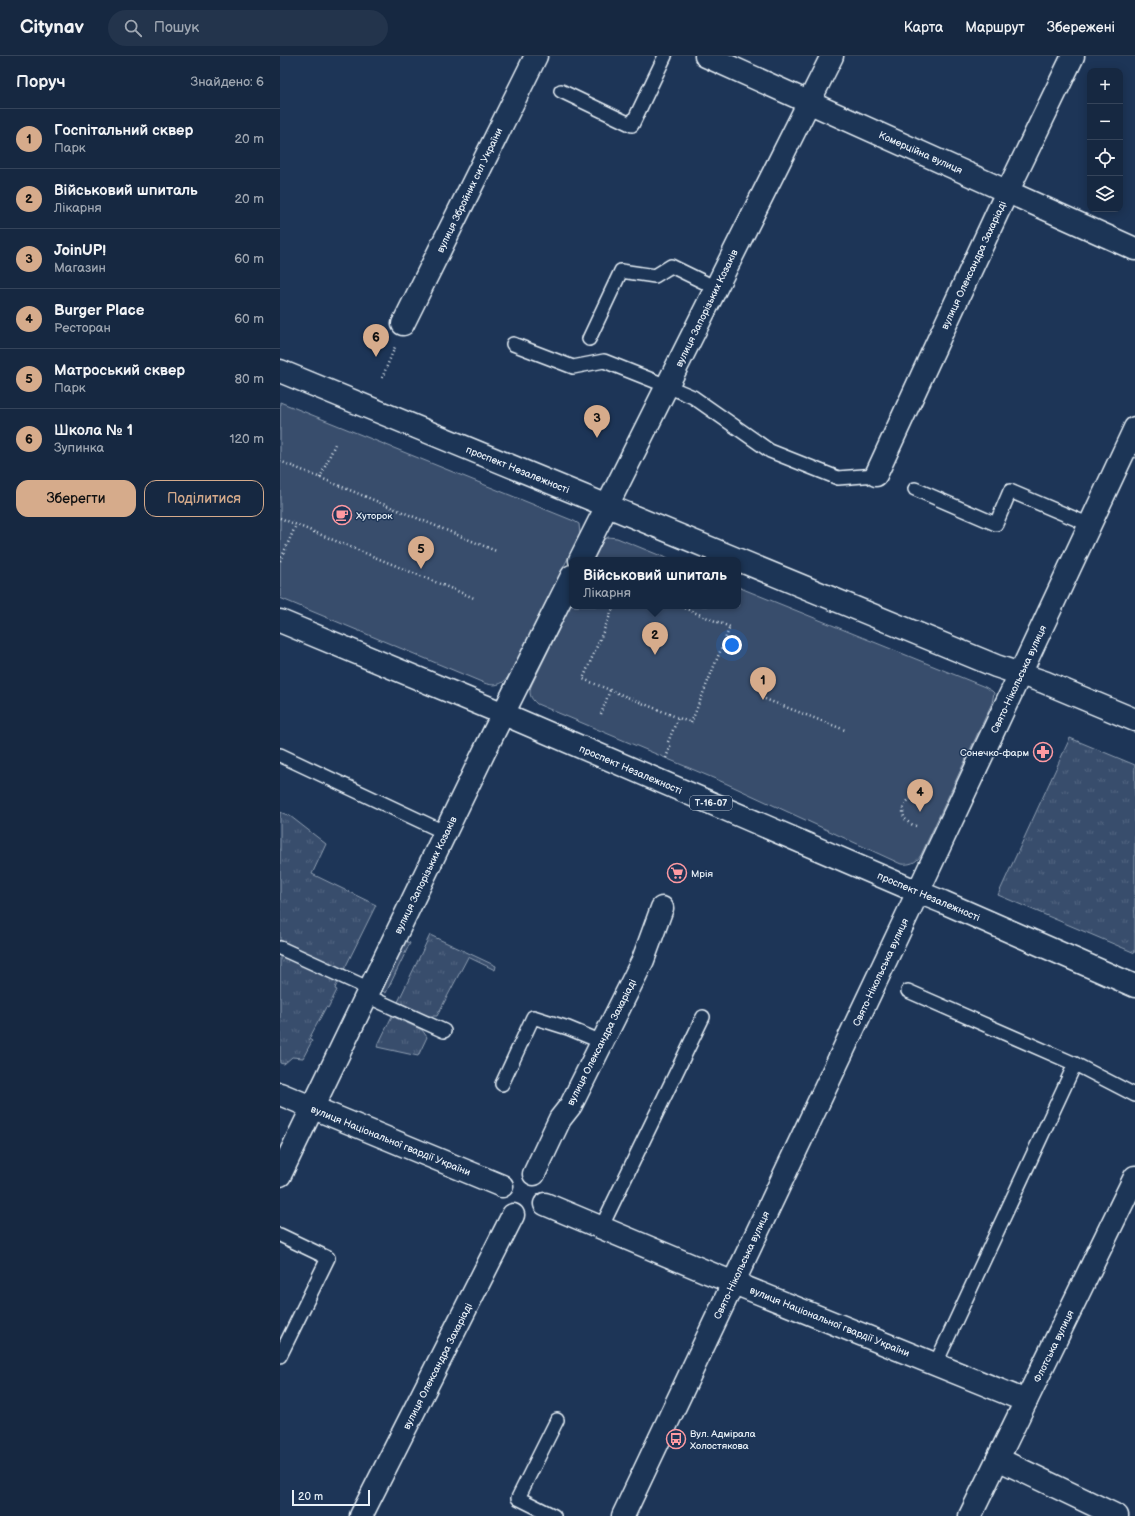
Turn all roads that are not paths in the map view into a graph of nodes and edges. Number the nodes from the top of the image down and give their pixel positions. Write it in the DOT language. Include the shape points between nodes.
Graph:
graph roads {
  1 [pos="536,56"];
  2 [pos="665,56"];
  3 [pos="706,56"];
  4 [pos="832,56"];
  5 [pos="1073,56"];
  6 [pos="561,91"];
  7 [pos="809,102"];
  8 [pos="1007,191"];
  9 [pos="1135,248"];
  10 [pos="716,288"];
  11 [pos="403,324"];
  12 [pos="589,338"];
  13 [pos="513,344"];
  14 [pos="280,371"];
  15 [pos="667,386"];
  16 [pos="1135,428"];
  17 [pos="876,475"];
  18 [pos="916,489"];
  19 [pos="607,506"];
  20 [pos="1090,525"];
  21 [pos="582,557"];
  22 [pos="731,557"];
  23 [pos="741,561"];
  24 [pos="569,582"];
  25 [pos="280,621"];
  26 [pos="1020,674"];
  27 [pos="504,714"];
  28 [pos="1135,720"];
  29 [pos="280,755"];
  30 [pos="446,833"];
  31 [pos="918,892"];
  32 [pos="662,908"];
  33 [pos="280,948"];
  34 [pos="1135,986"];
  35 [pos="908,992"];
  36 [pos="369,993"];
  37 [pos="703,1017"];
  38 [pos="444,1031"];
  39 [pos="602,1042"];
  40 [pos="1075,1064"];
  41 [pos="502,1084"];
  42 [pos="280,1094"];
  43 [pos="1135,1095"];
  44 [pos="313,1108"];
  45 [pos="534,1174"];
  46 [pos="280,1175"];
  47 [pos="1135,1177"];
  48 [pos="502,1186"];
  49 [pos="545,1204"];
  50 [pos="513,1216"];
  51 [pos="601,1228"];
  52 [pos="280,1235"];
  53 [pos="733,1282"];
  54 [pos="280,1356"];
  55 [pos="936,1363"];
  56 [pos="1026,1401"];
  57 [pos="557,1420"];
  58 [pos="998,1459"];
  59 [pos="361,1516"];
  60 [pos="554,1516"];
  61 [pos="623,1516"];
  62 [pos="970,1516"];
  63 [pos="1116,1516"];
  1 -- 11 [label="main road, вулиця Збройних сил України"];
  2 -- 6 [label="lane" via="632,125"];
  3 -- 7 [label="main road, Комерційна вулиця"];
  4 -- 7 [label="main road, вулиця Запорізьких Козаків"];
  5 -- 8 [label="main road, вулиця Олександра Захаріаді"];
  7 -- 8 [label="main road, Комерційна вулиця"];
  7 -- 10 [label="main road, вулиця Запорізьких Козаків"];
  8 -- 9 [label="main road, Комерційна вулиця"];
  8 -- 17 [label="main road, вулиця Олександра Захаріаді"];
  10 -- 12 [label="lane" via="671,266 655,276 621,271"];
  10 -- 15 [label="main road, вулиця Запорізьких Козаків"];
  13 -- 15 [label="lane" via="573,367 604,361"];
  14 -- 19 [label="main road, проспект Незалежності"];
  15 -- 17 [label="lane" via="692,397 770,450 838,478"];
  15 -- 19 [label="main road, вулиця Запорізьких Козаків"];
  16 -- 20 [label="main road, Свято-Нікольська вулиця"];
  18 -- 20 [label="lane" via="996,524 1010,491"];
  19 -- 21 [label="main road, вулиця Запорізьких Козаків"];
  19 -- 22 [label="main road, проспект Незалежності"];
  20 -- 26 [label="main road, Свято-Нікольська вулиця"];
  23 -- 26 [label="main road, проспект Незалежності"];
  24 -- 27 [label="main road, вулиця Запорізьких Козаків"];
  25 -- 27 [label="main road, проспект Незалежності"];
  26 -- 28 [label="main road, проспект Незалежності"];
  26 -- 31 [label="main road, Свято-Нікольська вулиця"];
  27 -- 30 [label="main road, вулиця Запорізьких Козаків"];
  27 -- 31 [label="main road, проспект Незалежності / Т-16-07"];
  29 -- 30 [label="lane"];
  30 -- 36 [label="main road, вулиця Запорізьких Козаків"];
  31 -- 34 [label="main road, проспект Незалежності"];
  31 -- 53 [label="main road, Свято-Нікольська вулиця"];
  32 -- 39 [label="main road, вулиця Олександра Захаріаді" via="643,960"];
  33 -- 36 [label="lane"];
  35 -- 40 [label="lane"];
  36 -- 38 [label="lane"];
  36 -- 44 [label="main road, вулиця Запорізьких Козаків"];
  37 -- 51 [label="lane"];
  39 -- 41 [label="lane" via="533,1017"];
  39 -- 45 [label="main road, вулиця Олександра Захаріаді" via="571,1105 560,1119"];
  40 -- 43 [label="lane"];
  40 -- 55 [label="lane"];
  42 -- 44 [label="main road, вулиця Національної гвардії України"];
  44 -- 46 [label="main road, вулиця Запорізьких Козаків"];
  44 -- 48 [label="main road, вулиця Національної гвардії України"];
  45 -- 48 [label="main road"];
  45 -- 49 [label="main road"];
  47 -- 56 [label="main road, Флотська вулиця"];
  48 -- 50 [label="main road"];
  49 -- 50 [label="main road"];
  49 -- 51 [label="main road, вулиця Національної гвардії України"];
  50 -- 59 [label="main road, вулиця Олександра Захаріаді"];
  51 -- 53 [label="main road, вулиця Національної гвардії України"];
  52 -- 54 [label="lane" via="328,1258"];
  53 -- 55 [label="main road, вулиця Національної гвардії України"];
  53 -- 61 [label="main road, Свято-Нікольська вулиця"];
  55 -- 56 [label="main road, вулиця Національної гвардії України"];
  56 -- 58 [label="main road, Флотська вулиця"];
  57 -- 60 [label="lane" via="518,1498"];
  58 -- 62 [label="main road, Флотська вулиця"];
  58 -- 63 [label="main road"];
}
